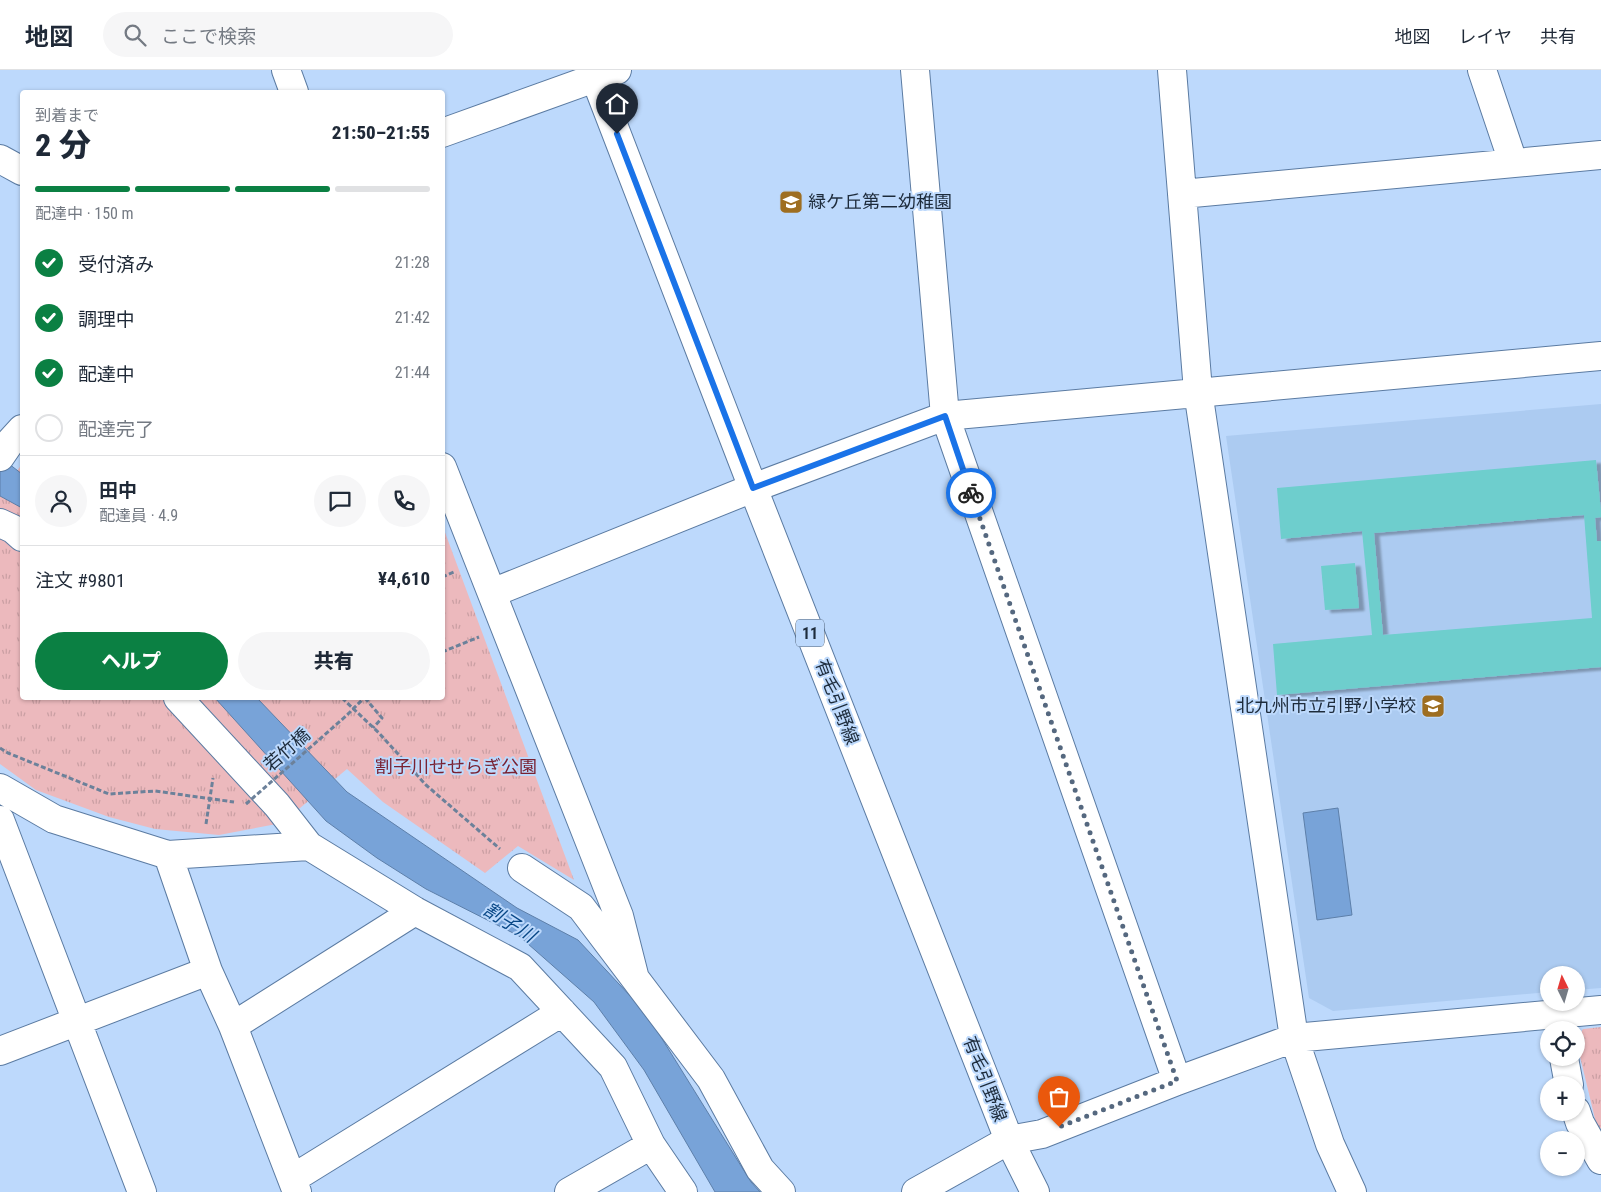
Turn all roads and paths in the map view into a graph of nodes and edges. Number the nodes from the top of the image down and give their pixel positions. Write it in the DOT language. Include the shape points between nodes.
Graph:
graph roads {
  1 [pos="286,70"];
  2 [pos="915,70"];
  3 [pos="1172,70"];
  4 [pos="1482,70"];
  5 [pos="602,73"];
  6 [pos="293,90"];
  7 [pos="445,132"];
  8 [pos="1601,154"];
  9 [pos="0,159"];
  10 [pos="1513,162"];
  11 [pos="20,170"];
  12 [pos="1182,194"];
  13 [pos="1601,356"];
  14 [pos="1198,392"];
  15 [pos="945,416"];
  16 [pos="445,475"];
  17 [pos="753,488"];
  18 [pos="0,523"];
  19 [pos="20,535"];
  20 [pos="492,593"];
  21 [pos="504,626"];
  22 [pos="445,651"];
  23 [pos="180,700"];
  24 [pos="344,700"];
  25 [pos="362,700"];
  26 [pos="366,700"];
  27 [pos="373,728"];
  28 [pos="0,748"];
  29 [pos="2,802"];
  30 [pos="310,846"];
  31 [pos="168,855"];
  32 [pos="522,868"];
  33 [pos="416,911"];
  34 [pos="208,971"];
  35 [pos="634,975"];
  36 [pos="1601,1010"];
  37 [pos="562,1012"];
  38 [pos="76,1021"];
  39 [pos="1562,1021"];
  40 [pos="1540,1023"];
  41 [pos="233,1026"];
  42 [pos="1294,1038"];
  43 [pos="0,1051"];
  44 [pos="1177,1081"];
  45 [pos="1579,1121"];
  46 [pos="1009,1140"];
  47 [pos="651,1144"];
  48 [pos="1601,1160"];
  49 [pos="295,1186"];
  50 [pos="142,1192"];
  51 [pos="569,1192"];
  52 [pos="683,1192"];
  53 [pos="781,1192"];
  54 [pos="916,1192"];
  55 [pos="1035,1192"];
  56 [pos="1352,1192"];
  1 -- 6 [label="street"];
  2 -- 15 [label="street"];
  3 -- 12 [label="street"];
  4 -- 10 [label="street"];
  5 -- 7 [label="street"];
  5 -- 17 [label="street, 有毛引野線 / 11"];
  8 -- 10 [label="street"];
  9 -- 11 [label="street"];
  10 -- 12 [label="street"];
  12 -- 14 [label="street"];
  13 -- 14 [label="street"];
  14 -- 15 [label="street"];
  14 -- 42 [label="street"];
  15 -- 17 [label="street"];
  15 -- 44 [label="street"];
  16 -- 20 [label="street"];
  17 -- 20 [label="street"];
  17 -- 46 [label="street, 有毛引野線 / 11"];
  18 -- 19 [label="street"];
  20 -- 21 [label="street"];
  21 -- 22 [label="path"];
  21 -- 35 [label="street" via="619,916"];
  23 -- 30 [label="street" via="277,805"];
  24 -- 27 [label="path"];
  25 -- 28 [label="path, 若竹橋, bridge" via="246,804 155,790 109,794"];
  26 -- 27 [label="path" via="382,718"];
  27 -- 32 [label="path" via="426,785"];
  29 -- 31 [label="street"];
  29 -- 38 [label="street"];
  30 -- 31 [label="street"];
  30 -- 33 [label="street"];
  31 -- 34 [label="street"];
  32 -- 35 [label="street" via="582,907"];
  33 -- 37 [label="street" via="520,967"];
  33 -- 41 [label="street"];
  34 -- 38 [label="street"];
  34 -- 41 [label="street"];
  35 -- 53 [label="street" via="710,1079 760,1168"];
  36 -- 39 [label="street"];
  37 -- 47 [label="street" via="613,1067"];
  37 -- 49 [label="street"];
  38 -- 43 [label="street"];
  38 -- 50 [label="street"];
  40 -- 42 [label="street"];
  41 -- 49 [label="street"];
  42 -- 44 [label="street"];
  42 -- 56 [label="street" via="1330,1144"];
  44 -- 46 [label="street" via="1042,1134"];
  45 -- 48 [label="street"];
  46 -- 54 [label="street"];
  46 -- 55 [label="street, 有毛引野線 / 11"];
  47 -- 51 [label="street"];
  47 -- 52 [label="street"];
}
